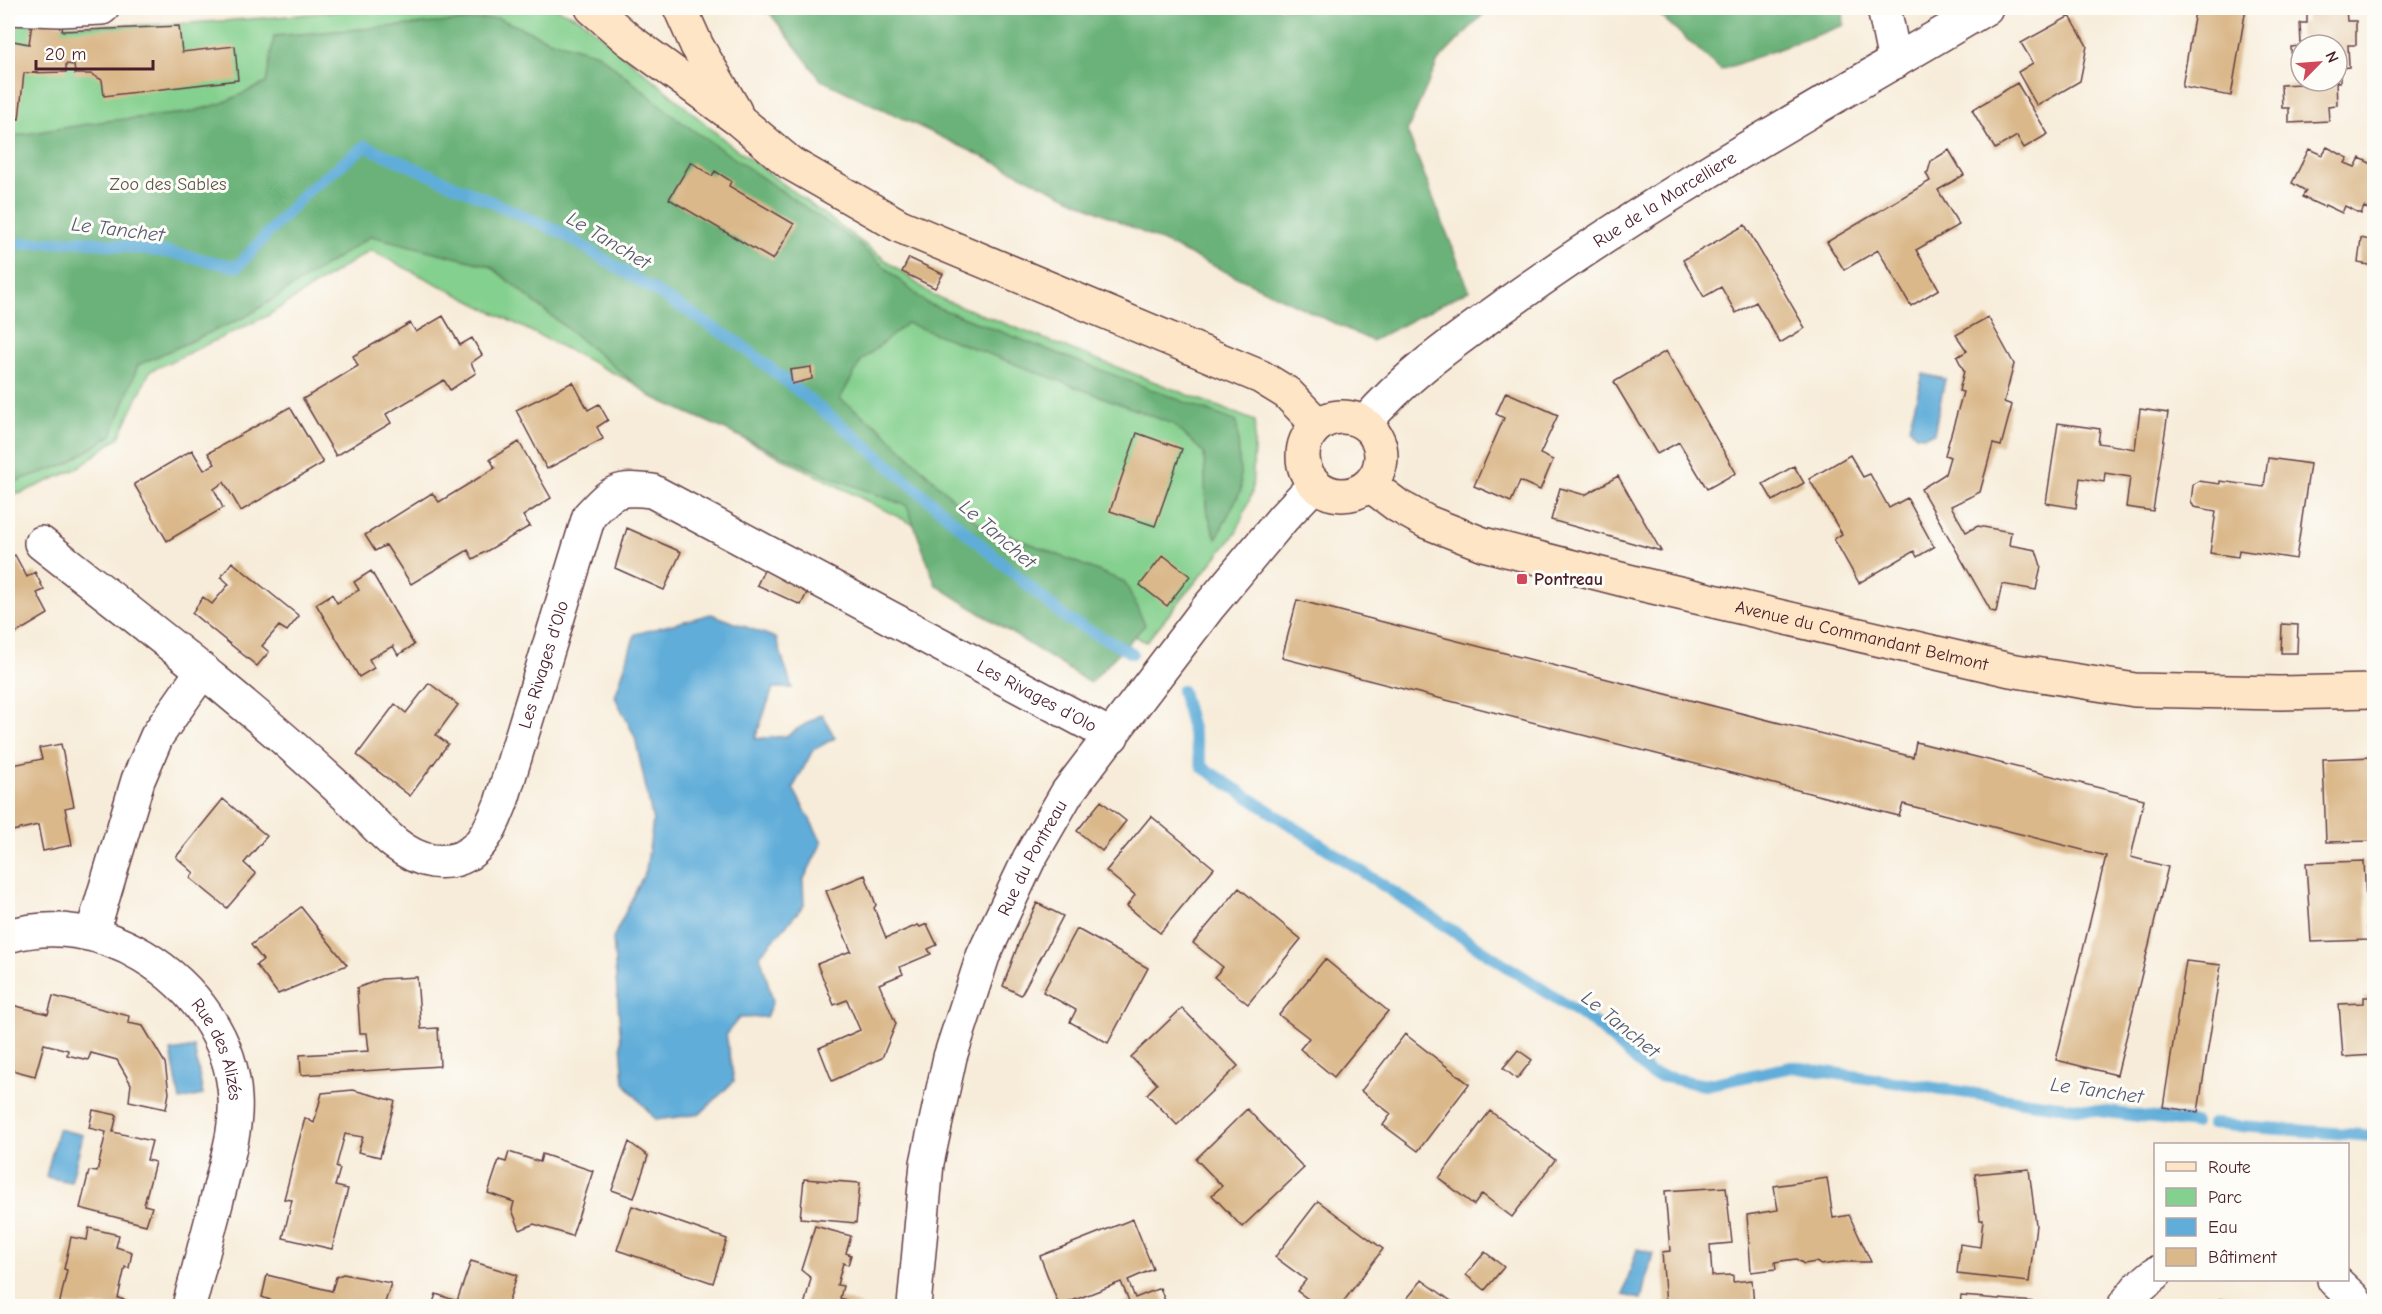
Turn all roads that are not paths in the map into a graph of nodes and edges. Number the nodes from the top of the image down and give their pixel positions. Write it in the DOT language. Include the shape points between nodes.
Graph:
graph roads {
  1 [pos="8,8"];
  2 [pos="102,8"];
  3 [pos="592,8"];
  4 [pos="680,8"];
  5 [pos="1884,8"];
  6 [pos="1986,8"];
  7 [pos="1894,62"];
  8 [pos="741,120"];
  9 [pos="1365,423"];
  10 [pos="1317,424"];
  11 [pos="1314,485"];
  12 [pos="1370,485"];
  13 [pos="41,543"];
  14 [pos="203,670"];
  15 [pos="2374,690"];
  16 [pos="1112,736"];
  17 [pos="92,934"];
  18 [pos="8,936"];
  19 [pos="2154,1275"];
  20 [pos="2335,1281"];
  21 [pos="189,1306"];
  22 [pos="914,1306"];
  23 [pos="2124,1306"];
  24 [pos="2358,1306"];
  1 -- 2 [label="street"];
  3 -- 8 [label="street" via="629,40"];
  4 -- 8 [label="street" via="697,46"];
  5 -- 7 [label="street"];
  6 -- 7 [label="street, Rue de la Marcelliere"];
  7 -- 9 [label="street, Rue de la Marcelliere" via="1568,261 1448,347 1381,403"];
  8 -- 10 [label="street" via="790,163 900,226 1261,377 1287,393"];
  9 -- 10 [label="street" via="1343,416"];
  9 -- 12 [label="street" via="1377,438 1382,456"];
  10 -- 11 [label="street" via="1308,434 1302,451 1302,465"];
  11 -- 12 [label="street" via="1330,494 1350,495"];
  11 -- 16 [label="street, Rue du Pontreau" via="1207,609"];
  12 -- 15 [label="street, Avenue du Commandant Belmont" via="1427,522 1483,544 2010,670 2134,690"];
  13 -- 14 [label="street, Les Rivages d'Olo"];
  14 -- 16 [label="street, Les Rivages d'Olo" via="307,758 407,853 431,861 456,861 474,850 494,822 589,516 606,497 626,488 652,490"];
  14 -- 17 [label="street" via="157,736 138,780"];
  16 -- 22 [label="street, Rue du Pontreau" via="1066,794 983,956 950,1057 927,1163"];
  17 -- 18 [label="street, Rue des Alizés" via="62,929 28,930"];
  17 -- 21 [label="street, Rue des Alizés" via="134,950 186,987 220,1039 230,1068 235,1098 233,1133"];
  19 -- 23 [label="street"];
  20 -- 24 [label="street"];
}
